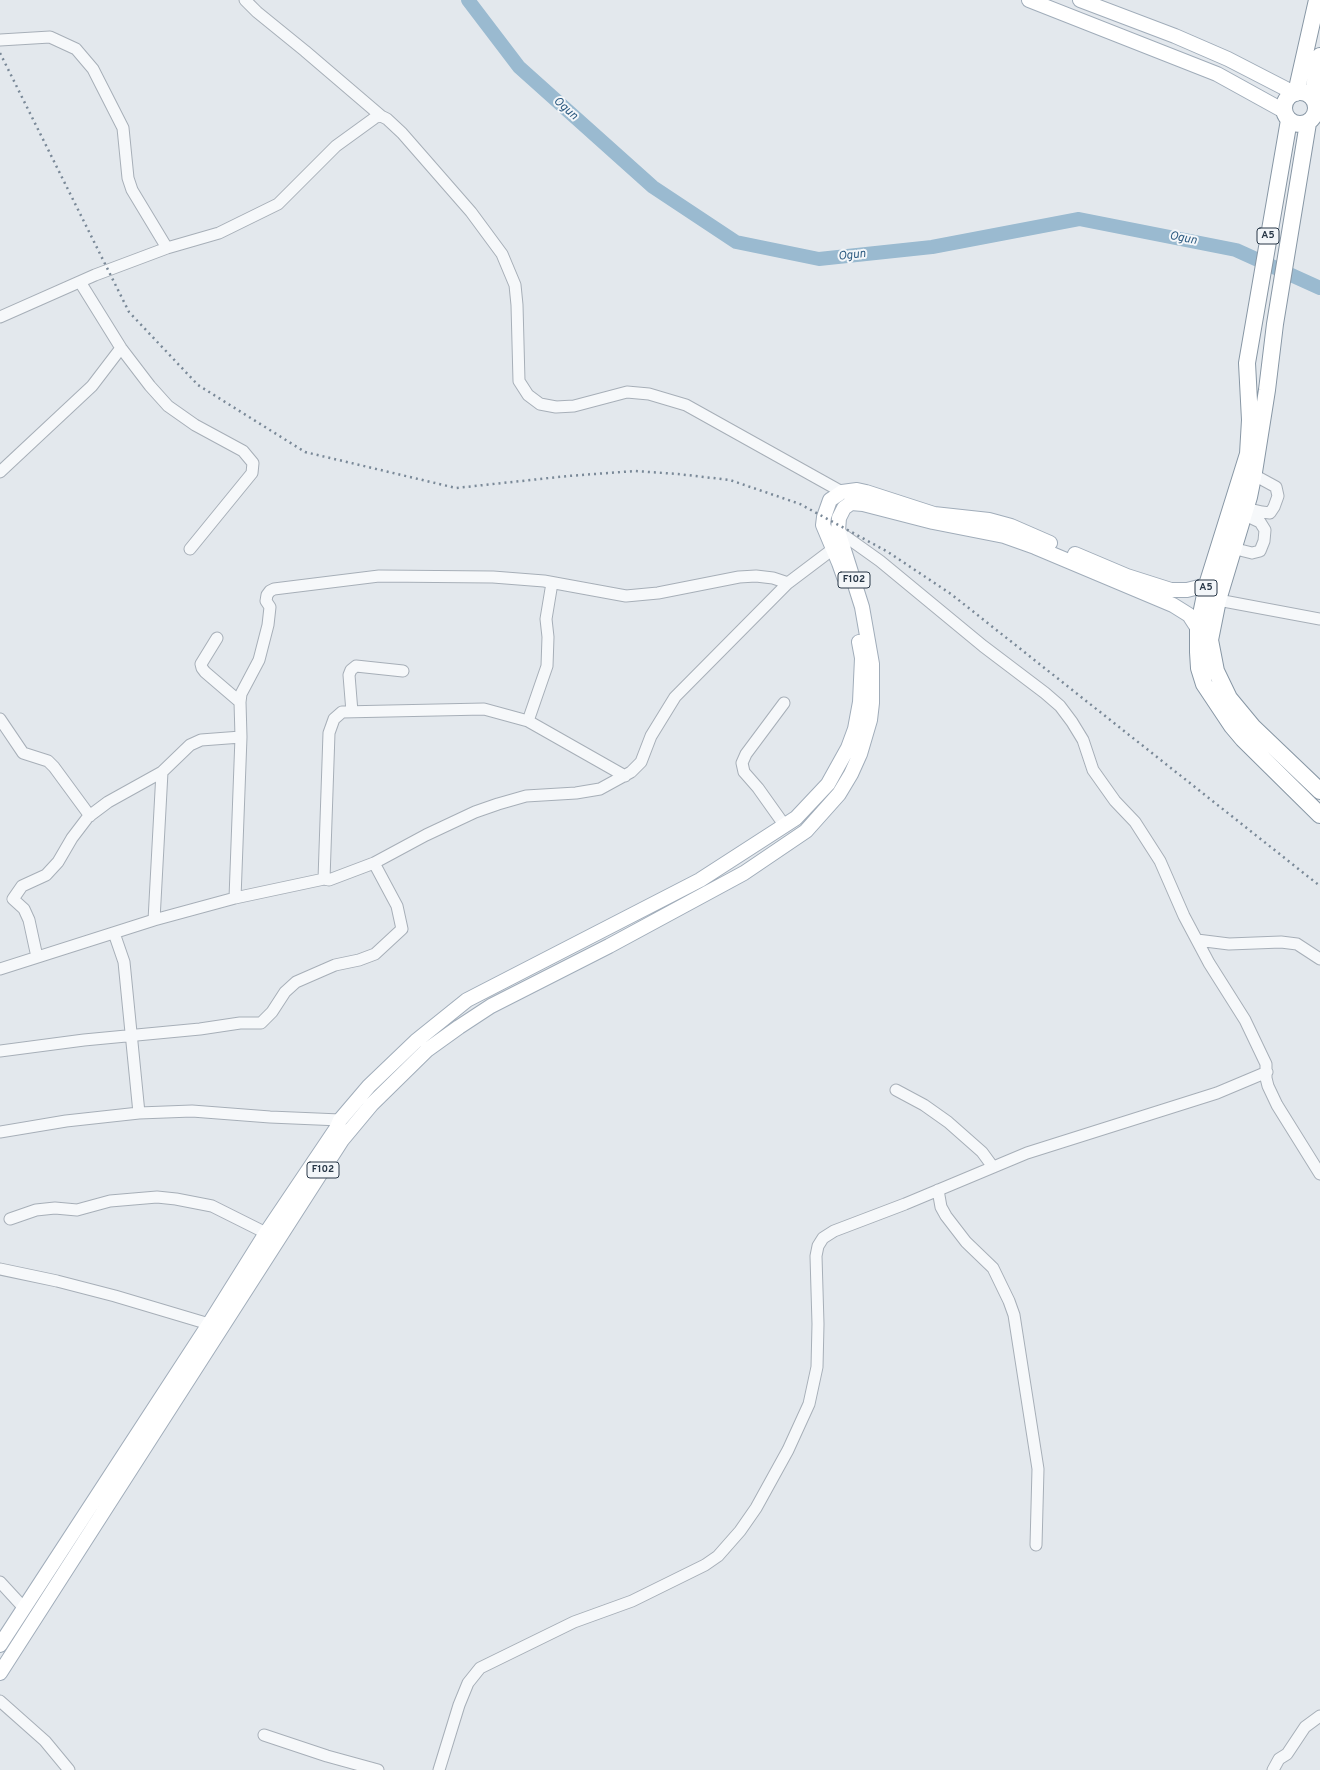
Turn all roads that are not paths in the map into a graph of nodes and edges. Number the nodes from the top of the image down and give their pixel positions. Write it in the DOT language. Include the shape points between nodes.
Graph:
graph roads {
  1 [pos="245,0"];
  2 [pos="1029,0"];
  3 [pos="1080,0"];
  4 [pos="1317,0"];
  5 [pos="1,40"];
  6 [pos="1320,56"];
  7 [pos="1295,93"];
  8 [pos="1312,97"];
  9 [pos="381,116"];
  10 [pos="1286,116"];
  11 [pos="1308,123"];
  12 [pos="167,248"];
  13 [pos="80,282"];
  14 [pos="0,317"];
  15 [pos="121,348"];
  16 [pos="0,472"];
  17 [pos="1254,475"];
  18 [pos="842,492"];
  19 [pos="1244,511"];
  20 [pos="838,531"];
  21 [pos="1232,548"];
  22 [pos="190,549"];
  23 [pos="833,549"];
  24 [pos="552,583"];
  25 [pos="788,583"];
  26 [pos="1207,585"];
  27 [pos="1218,600"];
  28 [pos="1320,620"];
  29 [pos="1198,629"];
  30 [pos="217,638"];
  31 [pos="403,671"];
  32 [pos="240,702"];
  33 [pos="784,703"];
  34 [pos="352,712"];
  35 [pos="0,719"];
  36 [pos="528,721"];
  37 [pos="240,737"];
  38 [pos="1292,763"];
  39 [pos="162,772"];
  40 [pos="625,776"];
  41 [pos="1280,776"];
  42 [pos="1320,791"];
  43 [pos="1320,815"];
  44 [pos="90,816"];
  45 [pos="796,818"];
  46 [pos="785,826"];
  47 [pos="806,831"];
  48 [pos="374,863"];
  49 [pos="324,879"];
  50 [pos="235,898"];
  51 [pos="154,920"];
  52 [pos="114,933"];
  53 [pos="1197,940"];
  54 [pos="37,957"];
  55 [pos="1320,959"];
  56 [pos="0,969"];
  57 [pos="131,1036"];
  58 [pos="0,1051"];
  59 [pos="1267,1072"];
  60 [pos="896,1090"];
  61 [pos="139,1113"];
  62 [pos="340,1120"];
  63 [pos="0,1132"];
  64 [pos="993,1167"];
  65 [pos="1320,1174"];
  66 [pos="938,1190"];
  67 [pos="10,1219"];
  68 [pos="266,1233"];
  69 [pos="0,1269"];
  70 [pos="209,1324"];
  71 [pos="1036,1545"];
  72 [pos="0,1582"];
  73 [pos="24,1608"];
  74 [pos="0,1645"];
  75 [pos="0,1672"];
  76 [pos="0,1701"];
  77 [pos="1320,1716"];
  78 [pos="264,1734"];
  79 [pos="69,1770"];
  80 [pos="378,1770"];
  81 [pos="439,1770"];
  82 [pos="1273,1770"];
  1 -- 9 [label="street"];
  2 -- 10 [label="main road" via="1217,74"];
  3 -- 7 [label="main road" via="1175,36"];
  4 -- 7 [label="highway"];
  5 -- 12 [label="street" via="50,37 76,49 93,69 123,128 128,178 132,190"];
  6 -- 8 [label="highway"];
  7 -- 8 [label="highway" via="1303,92"];
  7 -- 10 [label="highway" via="1285,101"];
  8 -- 11 [label="highway" via="1316,113"];
  9 -- 12 [label="street" via="336,146 278,204 219,233"];
  9 -- 18 [label="street" via="402,133 470,212 502,254 515,285 519,381 528,395 540,404 556,408 574,406 627,392 649,394 678,403 717,422"];
  10 -- 11 [label="highway" via="1298,125"];
  10 -- 26 [label="highway, A5" via="1283,151 1247,362 1250,420 1248,454"];
  11 -- 17 [label="highway, A5" via="1275,324"];
  12 -- 13 [label="street"];
  13 -- 14 [label="street"];
  13 -- 15 [label="street"];
  15 -- 16 [label="street" via="92,386"];
  15 -- 22 [label="street" via="168,406 194,425 243,451 253,463 252,473"];
  17 -- 19 [label="highway, A5"];
  17 -- 19 [label="street" via="1276,487 1278,496 1270,512"];
  18 -- 23 [label="main road, F102" via="830,500 824,517 823,525"];
  18 -- 26 [label="main road" via="857,490 934,514 989,520 1011,526 1127,576 1171,590 1188,590"];
  19 -- 21 [label="highway, A5"];
  19 -- 21 [label="street" via="1260,522 1265,530 1264,541 1260,551 1252,553"];
  20 -- 29 [label="main road, F102" via="839,518 844,508 856,503 1004,536 1173,606 1189,615"];
  20 -- 47 [label="main road, F102" via="862,607 872,664 872,703 867,732 851,774 839,794"];
  20 -- 53 [label="street" via="880,561 1060,706 1082,740 1094,770 1115,801 1135,822 1160,861 1174,896"];
  21 -- 27 [label="highway, A5"];
  23 -- 25 [label="street"];
  23 -- 45 [label="main road, F102" via="853,608 862,658 860,702 855,729 838,767 828,784"];
  24 -- 25 [label="street" via="626,596 658,593 739,577 773,578"];
  24 -- 32 [label="street" via="493,577 380,576 274,589 267,595 266,601 270,607 268,625 259,660 241,694"];
  24 -- 36 [label="street" via="546,619 548,666"];
  25 -- 40 [label="street" via="675,697 650,736 641,762"];
  26 -- 29 [label="highway, A5"];
  27 -- 28 [label="street"];
  27 -- 38 [label="highway, A5" via="1210,640 1213,660 1222,684 1253,727"];
  29 -- 41 [label="highway, A5" via="1199,668 1204,684 1232,726"];
  30 -- 32 [label="street" via="202,668"];
  31 -- 34 [label="street" via="356,666 351,670 349,675"];
  32 -- 37 [label="street"];
  33 -- 46 [label="street" via="742,763 744,772"];
  34 -- 36 [label="street" via="484,709"];
  34 -- 49 [label="street" via="342,712 334,719 329,733"];
  35 -- 44 [label="street" via="23,753 48,761 54,767"];
  36 -- 40 [label="street"];
  37 -- 39 [label="street" via="196,741"];
  37 -- 50 [label="street"];
  38 -- 41 [label="highway"];
  38 -- 42 [label="highway, A5"];
  39 -- 44 [label="street" via="108,802"];
  39 -- 51 [label="street"];
  40 -- 48 [label="street" via="600,789 526,796 498,804 426,835"];
  41 -- 43 [label="highway, A5"];
  44 -- 54 [label="street" via="46,876 22,886 13,899 24,909 29,920"];
  45 -- 46 [label="main road, F102"];
  45 -- 47 [label="main road"];
  46 -- 62 [label="main road, F102" via="700,880 467,1000 432,1026 390,1064"];
  47 -- 75 [label="main road, F102" via="744,873 491,1006 427,1050 372,1104 338,1146"];
  48 -- 49 [label="street" via="329,880"];
  48 -- 57 [label="street" via="397,906 402,929 375,954 335,965 296,982 261,1023 240,1023"];
  49 -- 50 [label="street"];
  50 -- 51 [label="street"];
  51 -- 52 [label="street"];
  52 -- 54 [label="street"];
  52 -- 57 [label="street" via="124,962"];
  53 -- 55 [label="street" via="1229,944 1297,944"];
  53 -- 59 [label="street" via="1245,1020 1266,1064"];
  54 -- 56 [label="street"];
  57 -- 58 [label="street"];
  57 -- 61 [label="street"];
  59 -- 64 [label="street" via="1217,1093 1082,1135"];
  59 -- 65 [label="street" via="1268,1086"];
  60 -- 64 [label="street" via="948,1122 982,1152"];
  61 -- 62 [label="street" via="192,1111 270,1118"];
  61 -- 63 [label="street"];
  62 -- 68 [label="main road, F102"];
  64 -- 66 [label="street"];
  66 -- 71 [label="street" via="941,1207 946,1216 966,1242 993,1268 1014,1315 1038,1469"];
  66 -- 81 [label="street" via="834,1231 823,1238 818,1246 817,1368 812,1393 797,1433 756,1508 740,1531 718,1556 705,1565 632,1600 574,1622 480,1668 468,1683"];
  67 -- 68 [label="street" via="36,1210 76,1210 110,1202 176,1199 212,1206"];
  68 -- 70 [label="main road, F102"];
  69 -- 70 [label="street" via="115,1296"];
  70 -- 73 [label="main road, F102"];
  72 -- 73 [label="street"];
  73 -- 74 [label="main road, F102"];
  76 -- 79 [label="street" via="45,1741"];
  77 -- 82 [label="street" via="1305,1727"];
  78 -- 80 [label="street" via="327,1756"];
}
